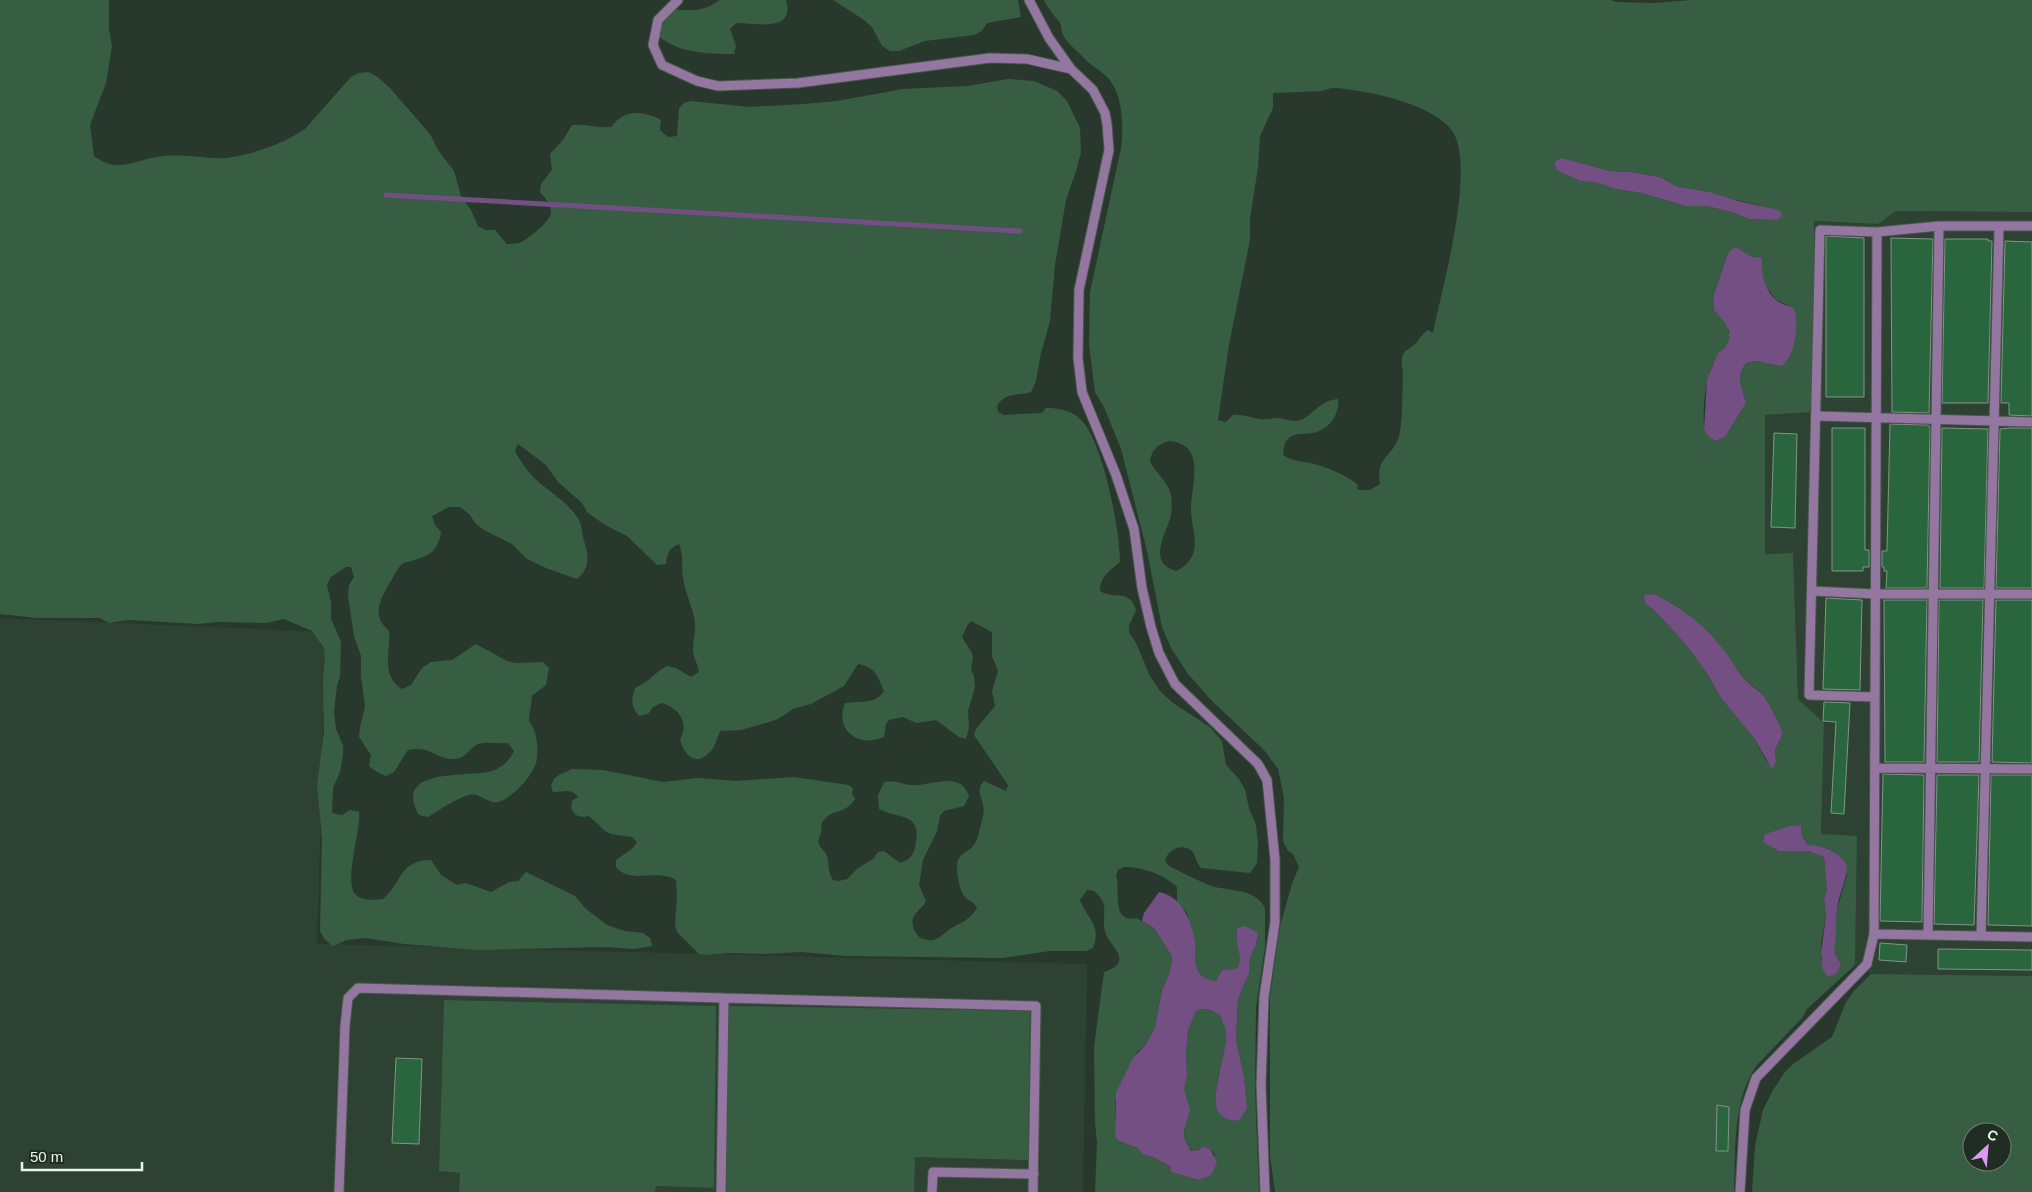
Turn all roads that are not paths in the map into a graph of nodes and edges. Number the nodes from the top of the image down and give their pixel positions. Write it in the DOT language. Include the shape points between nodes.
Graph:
graph roads {
  1 [pos="678,0"];
  2 [pos="1029,0"];
  3 [pos="1071,69"];
  4 [pos="1939,226"];
  5 [pos="2032,226"];
  6 [pos="1999,227"];
  7 [pos="1877,232"];
  8 [pos="1816,416"];
  9 [pos="1876,418"];
  10 [pos="1936,420"];
  11 [pos="1994,421"];
  12 [pos="2032,422"];
  13 [pos="1812,591"];
  14 [pos="1876,594"];
  15 [pos="1933,594"];
  16 [pos="1990,594"];
  17 [pos="2032,594"];
  18 [pos="1875,697"];
  19 [pos="1875,768"];
  20 [pos="1930,768"];
  21 [pos="1985,768"];
  22 [pos="2032,768"];
  23 [pos="1874,934"];
  24 [pos="1928,935"];
  25 [pos="1981,936"];
  26 [pos="2032,937"];
  27 [pos="724,998"];
  28 [pos="1034,1174"];
  29 [pos="339,1192"];
  30 [pos="721,1192"];
  31 [pos="932,1192"];
  32 [pos="1033,1192"];
  33 [pos="1265,1192"];
  34 [pos="1740,1192"];
  1 -- 3 [label="lane" via="658,20 653,46 662,65 697,81 718,86 798,83 990,58 1027,59"];
  2 -- 3 [label="lane" via="1049,38"];
  3 -- 33 [label="lane" via="1093,90 1100,102 1109,137 1080,290 1078,358 1082,392 1116,475 1134,530 1142,588 1159,653 1175,684 1258,764 1267,780 1275,860 1275,922 1264,997 1261,1085"];
  4 -- 6 [label="lane"];
  4 -- 7 [label="lane"];
  4 -- 10 [label="lane"];
  5 -- 6 [label="lane"];
  6 -- 11 [label="lane"];
  7 -- 8 [label="lane" via="1820,230"];
  7 -- 9 [label="lane"];
  8 -- 9 [label="lane"];
  8 -- 13 [label="lane"];
  9 -- 10 [label="lane"];
  9 -- 14 [label="lane"];
  10 -- 11 [label="lane"];
  10 -- 15 [label="lane"];
  11 -- 12 [label="lane"];
  11 -- 16 [label="lane"];
  13 -- 14 [label="lane"];
  13 -- 18 [label="lane" via="1809,695"];
  14 -- 15 [label="lane"];
  14 -- 18 [label="lane"];
  15 -- 16 [label="lane"];
  15 -- 20 [label="lane"];
  16 -- 17 [label="lane"];
  16 -- 21 [label="lane"];
  18 -- 19 [label="lane"];
  19 -- 20 [label="lane"];
  19 -- 23 [label="lane"];
  20 -- 21 [label="lane"];
  20 -- 24 [label="lane"];
  21 -- 22 [label="lane"];
  21 -- 25 [label="lane"];
  23 -- 24 [label="lane"];
  23 -- 34 [label="lane" via="1868,964 1756,1078 1745,1110"];
  24 -- 25 [label="lane"];
  25 -- 26 [label="lane"];
  27 -- 28 [label="lane" via="1036,1006"];
  27 -- 29 [label="lane" via="358,988 348,998 345,1026"];
  27 -- 30 [label="lane"];
  28 -- 31 [label="lane" via="932,1172"];
  28 -- 32 [label="lane"];
}
